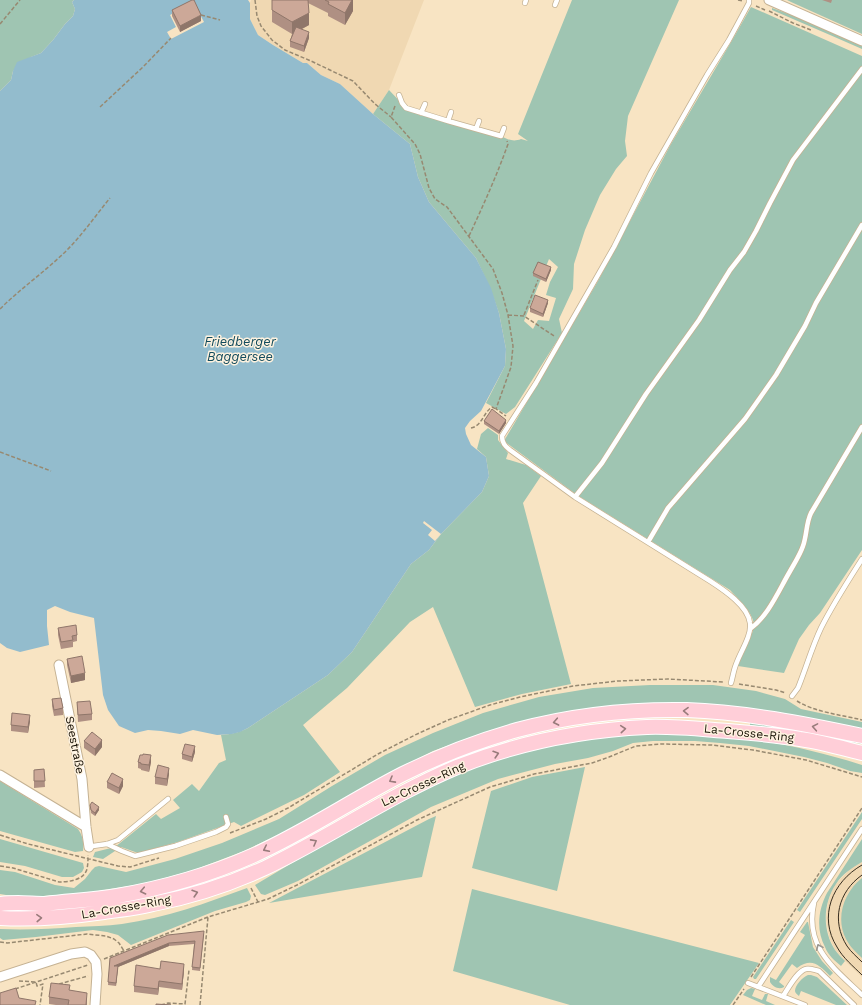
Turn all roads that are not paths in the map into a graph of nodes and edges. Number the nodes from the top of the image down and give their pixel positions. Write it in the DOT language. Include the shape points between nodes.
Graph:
graph roads {
  1 [pos="750,0"];
  2 [pos="769,0"];
  3 [pos="862,41"];
  4 [pos="862,69"];
  5 [pos="399,95"];
  6 [pos="425,104"];
  7 [pos="451,112"];
  8 [pos="421,113"];
  9 [pos="448,121"];
  10 [pos="479,121"];
  11 [pos="504,128"];
  12 [pos="476,129"];
  13 [pos="862,225"];
  14 [pos="862,427"];
  15 [pos="575,497"];
  16 [pos="648,542"];
  17 [pos="862,559"];
  18 [pos="750,629"];
  19 [pos="59,665"];
  20 [pos="731,683"];
  21 [pos="792,696"];
  22 [pos="862,736"];
  23 [pos="862,753"];
  24 [pos="0,775"];
  25 [pos="168,799"];
  26 [pos="226,817"];
  27 [pos="86,827"];
  28 [pos="862,829"];
  29 [pos="107,844"];
  30 [pos="89,848"];
  31 [pos="0,899"];
  32 [pos="815,899"];
  33 [pos="16,903"];
  34 [pos="0,904"];
  35 [pos="0,918"];
  36 [pos="0,977"];
  37 [pos="748,983"];
  38 [pos="758,986"];
  39 [pos="862,995"];
  40 [pos="783,996"];
  41 [pos="95,1005"];
  42 [pos="805,1005"];
  43 [pos="854,1005"];
  1 -- 15 [label="lane" via="651,174 614,247 536,383 502,436 504,445"];
  2 -- 3 [label="street"];
  4 -- 15 [label="lane" via="793,160 744,252 646,394 602,463"];
  5 -- 8 [label="lane" via="406,108"];
  6 -- 8 [label="lane"];
  7 -- 9 [label="lane"];
  8 -- 9 [label="lane"];
  9 -- 12 [label="lane"];
  10 -- 12 [label="lane"];
  11 -- 12 [label="lane" via="501,136"];
  13 -- 16 [label="lane" via="772,380 745,419 668,508"];
  14 -- 18 [label="lane" via="811,513 804,544 797,559 768,609"];
  15 -- 16 [label="lane"];
  16 -- 18 [label="lane" via="726,591 744,610"];
  17 -- 21 [label="lane" via="828,615 798,688"];
  18 -- 20 [label="lane"];
  19 -- 27 [label="street, Seestraße" via="82,779"];
  22 -- 33 [label="main road, La-Crosse-Ring, one-way" via="754,716 688,710 607,714 542,725 518,730 427,762 252,856 195,877 118,896 42,904"];
  35 -- 23 [label="main road, La-Crosse-Ring, one-way" via="31,919 126,909 155,904 232,881 265,868 433,777 480,759 544,740 628,728 702,728 801,739"];
  24 -- 27 [label="street"];
  25 -- 29 [label="lane" via="124,836"];
  26 -- 29 [label="lane" via="226,827 216,832 145,855 135,856"];
  27 -- 30 [label="street, Seestraße"];
  28 -- 32 [label="lane"];
  29 -- 30 [label="lane"];
  31 -- 33 [label="main road"];
  32 -- 38 [label="lane"];
  39 -- 32 [label="lane, one-way" via="821,952 812,924"];
  33 -- 34 [label="main road"];
  36 -- 41 [label="street" via="84,952 92,955 96,962"];
  37 -- 38 [label="lane"];
  38 -- 40 [label="lane"];
  40 -- 42 [label="lane"];
  40 -- 43 [label="lane" via="799,973 805,969 812,969 819,971"];
}
